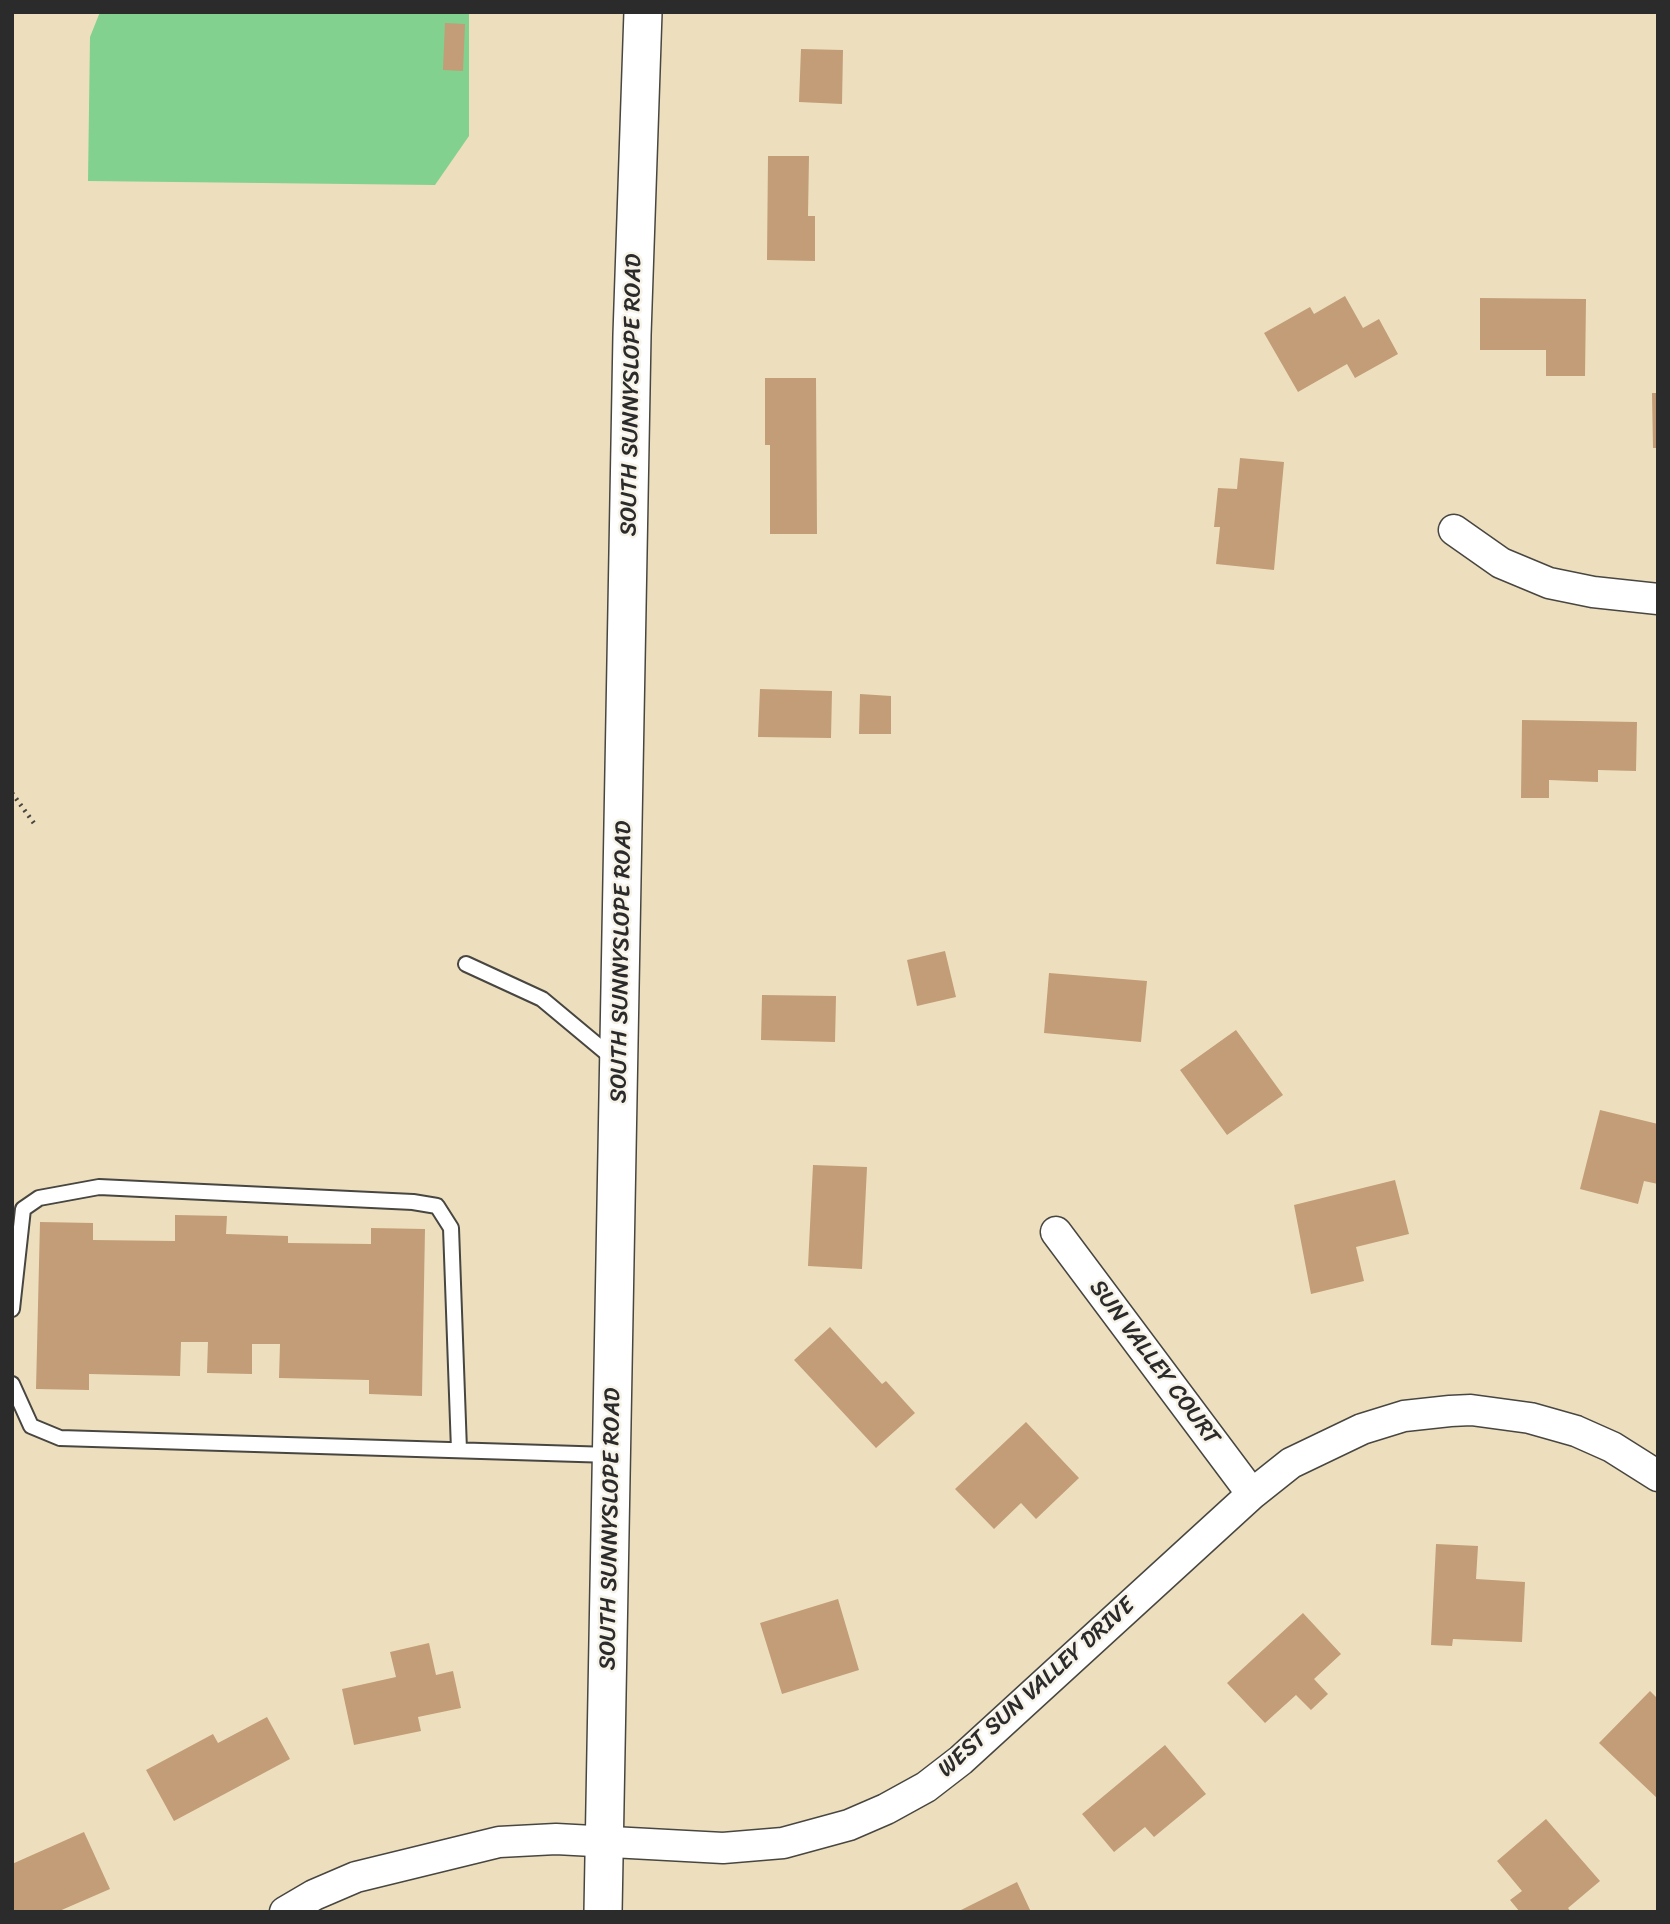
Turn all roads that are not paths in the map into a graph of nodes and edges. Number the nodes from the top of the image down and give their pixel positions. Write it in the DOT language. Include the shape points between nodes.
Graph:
graph roads {
  1 [pos="643,12"];
  2 [pos="1454,530"];
  3 [pos="1658,599"];
  4 [pos="466,964"];
  5 [pos="620,1063"];
  6 [pos="1056,1232"];
  7 [pos="12,1309"];
  8 [pos="12,1384"];
  9 [pos="459,1450"];
  10 [pos="612,1455"];
  11 [pos="1658,1476"];
  12 [pos="1252,1494"];
  13 [pos="605,1841"];
  14 [pos="285,1912"];
  15 [pos="603,1912"];
  1 -- 5 [label="street, SOUTH SUNNYSLOPE ROAD" via="632,335"];
  2 -- 3 [label="street" via="1501,563 1549,583"];
  4 -- 5 [label="lane" via="542,999"];
  5 -- 10 [label="street, SOUTH SUNNYSLOPE ROAD"];
  6 -- 12 [label="street, SUN VALLEY COURT"];
  7 -- 9 [label="lane" via="23,1209 39,1198 99,1186 437,1206 451,1228"];
  8 -- 9 [label="lane" via="31,1426 60,1438"];
  9 -- 10 [label="lane"];
  10 -- 13 [label="street, SOUTH SUNNYSLOPE ROAD"];
  11 -- 12 [label="street, WEST SUN VALLEY DRIVE" via="1576,1431 1530,1418 1471,1410 1404,1416 1362,1429 1292,1463"];
  12 -- 13 [label="street, WEST SUN VALLEY DRIVE" via="961,1760 886,1809 849,1825 783,1843 723,1848"];
  13 -- 14 [label="street, WEST SUN VALLEY DRIVE" via="499,1842 356,1877"];
  13 -- 15 [label="street, SOUTH SUNNYSLOPE ROAD"];
}
